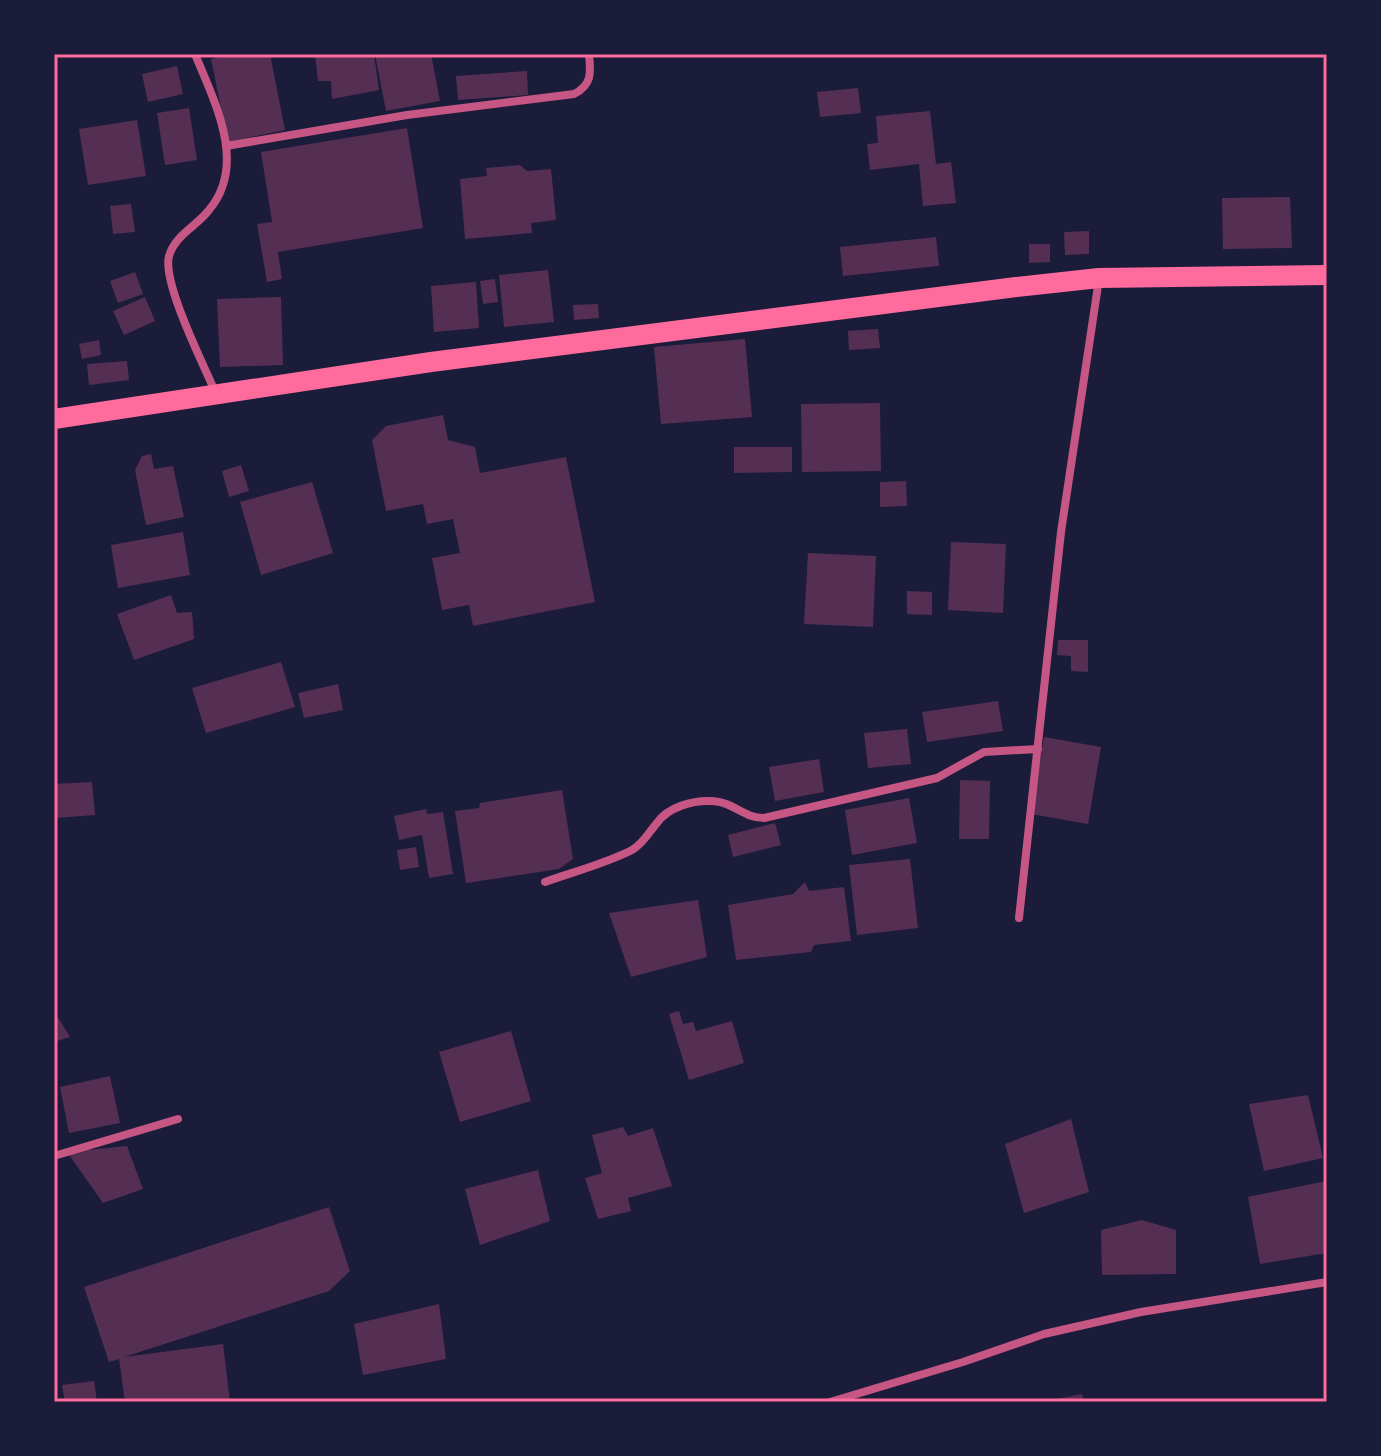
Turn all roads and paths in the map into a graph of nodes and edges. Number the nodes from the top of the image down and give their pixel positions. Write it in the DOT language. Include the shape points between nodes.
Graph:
graph roads {
  1 [pos="195,54"];
  2 [pos="589,54"];
  3 [pos="226,146"];
  4 [pos="1327,275"];
  5 [pos="1099,278"];
  6 [pos="216,394"];
  7 [pos="54,419"];
  8 [pos="1038,749"];
  9 [pos="545,882"];
  10 [pos="1019,918"];
  11 [pos="178,1119"];
  12 [pos="54,1156"];
  13 [pos="1327,1282"];
  14 [pos="830,1402"];
  1 -- 3 [label="street"];
  2 -- 3 [label="street" via="590,80 574,94"];
  3 -- 6 [label="street" via="226,181 210,210 175,244 168,272"];
  4 -- 5 [label="main road"];
  5 -- 6 [label="main road"];
  5 -- 8 [label="street" via="1061,532"];
  6 -- 7 [label="main road"];
  8 -- 9 [label="street" via="984,752 937,778 764,818 731,804 677,807 634,849"];
  8 -- 10 [label="street"];
  11 -- 12 [label="street"];
  13 -- 14 [label="street" via="1141,1312 1044,1334"];
}
